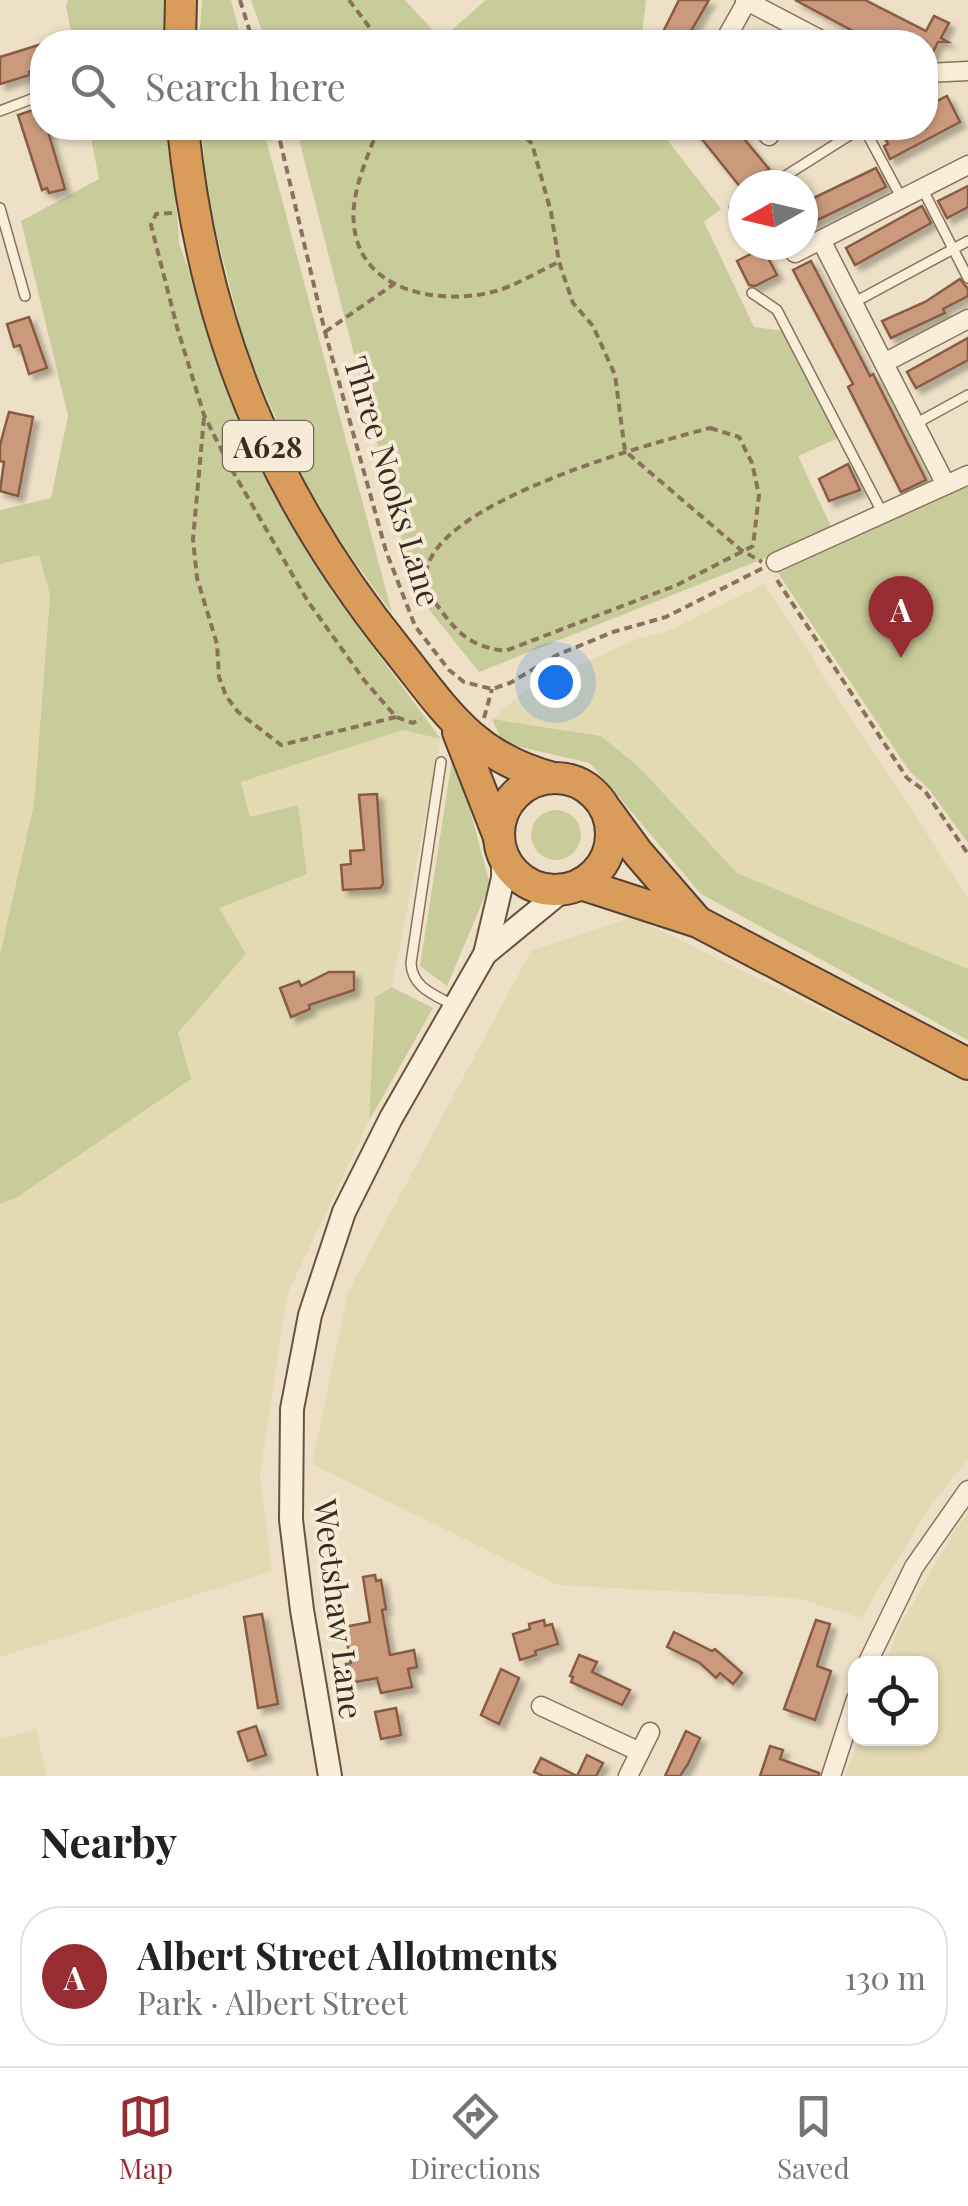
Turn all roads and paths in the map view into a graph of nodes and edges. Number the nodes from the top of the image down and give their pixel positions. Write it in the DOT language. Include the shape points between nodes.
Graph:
graph roads {
  1 [pos="181,0"];
  2 [pos="240,0"];
  3 [pos="349,0"];
  4 [pos="746,0"];
  5 [pos="180,30"];
  6 [pos="249,30"];
  7 [pos="372,30"];
  8 [pos="730,30"];
  9 [pos="802,30"];
  10 [pos="968,71"];
  11 [pos="938,72"];
  12 [pos="30,100"];
  13 [pos="0,111"];
  14 [pos="184,140"];
  15 [pos="280,140"];
  16 [pos="374,140"];
  17 [pos="528,140"];
  18 [pos="843,140"];
  19 [pos="870,140"];
  20 [pos="968,165"];
  21 [pos="794,170"];
  22 [pos="922,188"];
  23 [pos="902,199"];
  24 [pos="0,208"];
  25 [pos="821,240"];
  26 [pos="818,242"];
  27 [pos="968,242"];
  28 [pos="954,249"];
  29 [pos="559,262"];
  30 [pos="968,278"];
  31 [pos="394,284"];
  32 [pos="752,294"];
  33 [pos="25,296"];
  34 [pos="853,303"];
  35 [pos="968,320"];
  36 [pos="325,332"];
  37 [pos="884,363"];
  38 [pos="968,394"];
  39 [pos="204,415"];
  40 [pos="916,424"];
  41 [pos="628,452"];
  42 [pos="968,474"];
  43 [pos="946,485"];
  44 [pos="883,514"];
  45 [pos="740,550"];
  46 [pos="772,564"];
  47 [pos="396,717"];
  48 [pos="453,720"];
  49 [pos="441,762"];
  50 [pos="553,778"];
  51 [pos="601,802"];
  52 [pos="501,847"];
  53 [pos="968,854"];
  54 [pos="572,887"];
  55 [pos="698,922"];
  56 [pos="485,954"];
  57 [pos="457,1007"];
  58 [pos="968,1064"];
  59 [pos="968,1490"];
  60 [pos="871,1656"];
  61 [pos="541,1706"];
  62 [pos="848,1724"];
  63 [pos="650,1732"];
  64 [pos="640,1752"];
  65 [pos="330,1776"];
  66 [pos="628,1776"];
  67 [pos="831,1776"];
  1 -- 5 [label="highway"];
  2 -- 6 [label="path"];
  3 -- 7 [label="path"];
  4 -- 8 [label="street"];
  4 -- 9 [label="street"];
  10 -- 11 [label="street"];
  12 -- 13 [label="lane"];
  14 -- 48 [label="highway, A628" via="208,283 248,406 314,534 359,603"];
  15 -- 36 [label="path, Three Nooks Lane"];
  16 -- 31 [label="path" via="354,225 360,250"];
  17 -- 29 [label="path"];
  18 -- 21 [label="lane"];
  19 -- 23 [label="lane"];
  20 -- 22 [label="street"];
  22 -- 23 [label="street"];
  22 -- 28 [label="lane"];
  23 -- 25 [label="street"];
  24 -- 33 [label="lane"];
  25 -- 26 [label="street"];
  25 -- 34 [label="street"];
  27 -- 28 [label="lane"];
  28 -- 30 [label="lane"];
  28 -- 34 [label="lane"];
  29 -- 31 [label="path" via="496,291 418,295"];
  29 -- 41 [label="path" via="615,374"];
  31 -- 36 [label="path"];
  32 -- 44 [label="lane" via="777,310"];
  34 -- 37 [label="street"];
  35 -- 37 [label="street"];
  36 -- 46 [label="path, Three Nooks Lane" via="403,601 415,626 464,682 492,689 510,683 557,655 666,617"];
  37 -- 40 [label="street"];
  38 -- 40 [label="lane"];
  39 -- 47 [label="path" via="193,540 226,696 281,745"];
  40 -- 43 [label="street"];
  41 -- 45 [label="path"];
  41 -- 45 [label="path" via="710,428 738,437 759,495 753,546"];
  41 -- 45 [label="path" via="548,480 444,536 426,566 427,590 453,627 479,648 506,651 677,585"];
  42 -- 43 [label="street"];
  43 -- 44 [label="street"];
  44 -- 46 [label="street"];
  45 -- 46 [label="path"];
  46 -- 53 [label="path" via="906,778 925,791"];
  48 -- 50 [label="highway, A628" via="492,755"];
  48 -- 52 [label="highway, A628"];
  49 -- 57 [label="lane" via="412,975"];
  50 -- 51 [label="highway, A628" via="572,780"];
  50 -- 52 [label="highway" via="520,790 508,803"];
  51 -- 54 [label="highway" via="611,839 606,857 596,873"];
  51 -- 55 [label="highway, A628"];
  52 -- 54 [label="highway, A628" via="513,872 528,883 544,890"];
  52 -- 56 [label="street, Weetshaw Lane" via="503,878"];
  54 -- 55 [label="highway, A628"];
  54 -- 56 [label="street, Weetshaw Lane"];
  55 -- 58 [label="highway, A628"];
  56 -- 57 [label="street, Weetshaw Lane"];
  57 -- 65 [label="street, Weetshaw Lane" via="344,1212 310,1315 292,1409 291,1520"];
  59 -- 60 [label="street" via="914,1567"];
  61 -- 64 [label="street"];
  62 -- 67 [label="street"];
  63 -- 64 [label="street"];
  64 -- 66 [label="street"];
}
